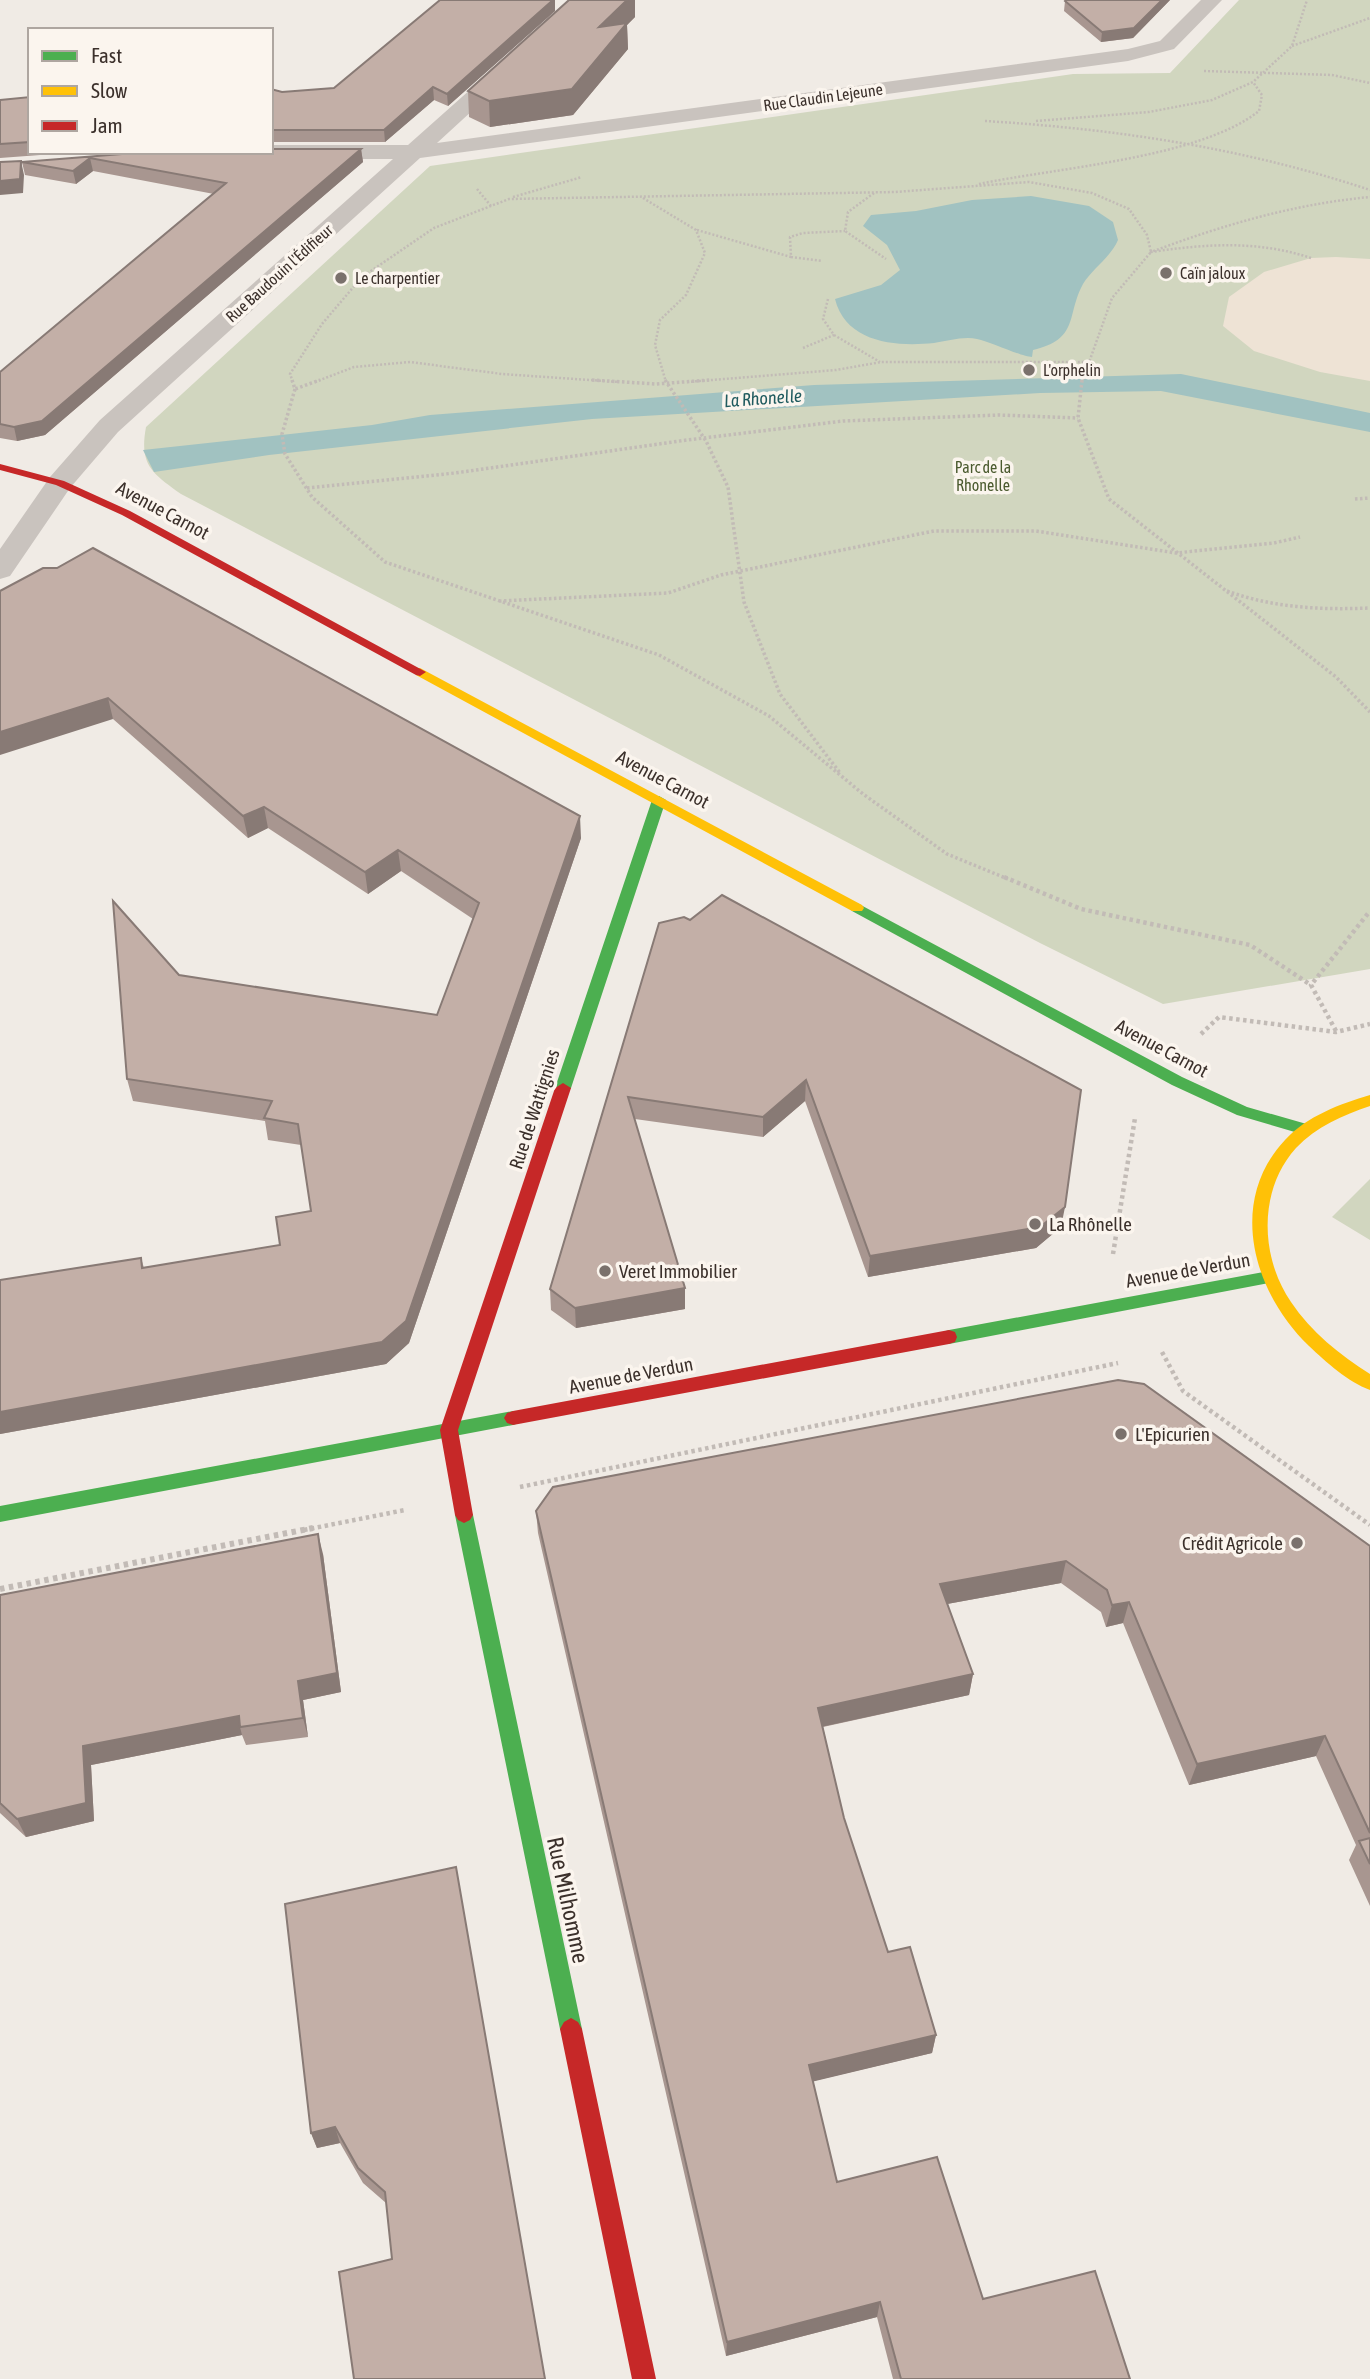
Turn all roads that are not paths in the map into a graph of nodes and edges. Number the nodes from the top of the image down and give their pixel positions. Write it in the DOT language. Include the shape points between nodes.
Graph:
graph roads {
  1 [pos="583,0"];
  2 [pos="1212,0"];
  3 [pos="273,152"];
  4 [pos="415,152"];
  5 [pos="0,467"];
  6 [pos="60,483"];
  7 [pos="0,570"];
  8 [pos="659,800"];
  9 [pos="1370,1100"];
  10 [pos="1305,1129"];
  11 [pos="1269,1277"];
  12 [pos="1370,1383"];
  13 [pos="449,1430"];
  14 [pos="0,1514"];
  15 [pos="644,2379"];
  1 -- 4 [label="street, Rue Baudouin l'Édifieur"];
  2 -- 4 [label="street, Rue Claudin Lejeune" via="1167,45 1128,55"];
  3 -- 4 [label="street, Rue Claudin Lejeune"];
  4 -- 6 [label="street, Rue Baudouin l'Édifieur" via="109,426"];
  5 -- 6 [label="street, Avenue Carnot"];
  6 -- 7 [label="street, Rue Baudouin l'Édifieur"];
  6 -- 8 [label="street, Avenue Carnot" via="127,513"];
  8 -- 10 [label="street, Avenue Carnot" via="1177,1081 1242,1111"];
  8 -- 13 [label="street, Rue de Wattignies"];
  9 -- 10 [label="street" via="1347,1106"];
  10 -- 11 [label="street" via="1277,1158 1261,1193 1258,1234"];
  11 -- 12 [label="street" via="1308,1334"];
  11 -- 13 [label="street, Avenue de Verdun"];
  13 -- 14 [label="street, Avenue de Verdun"];
  13 -- 15 [label="street, Rue Milhomme"];
}
